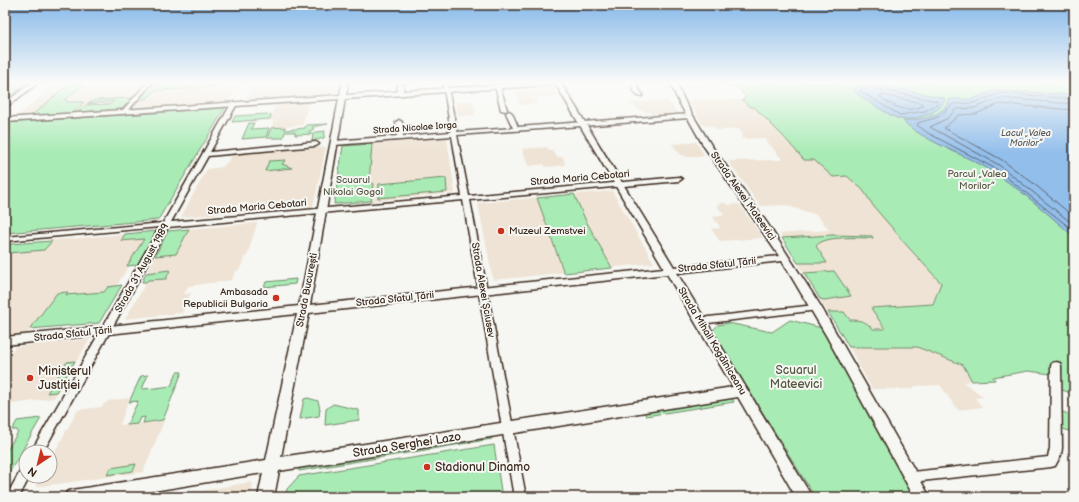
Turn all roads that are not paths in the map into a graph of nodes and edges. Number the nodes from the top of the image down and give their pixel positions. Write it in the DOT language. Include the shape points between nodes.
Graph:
graph roads {
  1 [pos="129,106"];
  2 [pos="201,106"];
  3 [pos="233,106"];
  4 [pos="340,106"];
  5 [pos="450,106"];
  6 [pos="505,106"];
  7 [pos="572,106"];
  8 [pos="684,106"];
  9 [pos="124,112"];
  10 [pos="689,116"];
  11 [pos="5,120"];
  12 [pos="399,122"];
  13 [pos="582,124"];
  14 [pos="516,129"];
  15 [pos="455,134"];
  16 [pos="400,138"];
  17 [pos="334,143"];
  18 [pos="316,144"];
  19 [pos="206,154"];
  20 [pos="679,179"];
  21 [pos="619,185"];
  22 [pos="465,198"];
  23 [pos="322,212"];
  24 [pos="166,225"];
  25 [pos="5,239"];
  26 [pos="786,258"];
  27 [pos="670,270"];
  28 [pos="484,290"];
  29 [pos="815,308"];
  30 [pos="304,309"];
  31 [pos="700,321"];
  32 [pos="106,331"];
  33 [pos="5,341"];
  34 [pos="1056,366"];
  35 [pos="742,391"];
  36 [pos="507,429"];
  37 [pos="42,444"];
  38 [pos="272,466"];
  39 [pos="912,477"];
  40 [pos="19,484"];
  41 [pos="12,497"];
  42 [pos="72,497"];
  43 [pos="266,497"];
  44 [pos="520,497"];
  45 [pos="804,497"];
  46 [pos="922,497"];
  1 -- 9 [label="street"];
  2 -- 9 [label="main road"];
  3 -- 19 [label="street, Strada 31 August 1989"];
  4 -- 17 [label="main road, Strada București"];
  5 -- 15 [label="street, Strada Alexei Șciusev"];
  6 -- 14 [label="street"];
  7 -- 13 [label="main road, Strada Mihail Kogălniceanu"];
  8 -- 10 [label="main road, Strada Alexei Mateevici"];
  9 -- 11 [label="main road"];
  10 -- 13 [label="street, Strada Nicolae Iorga"];
  10 -- 26 [label="main road, Strada Alexei Mateevici"];
  12 -- 16 [label="street"];
  13 -- 14 [label="street, Strada Nicolae Iorga"];
  13 -- 21 [label="main road, Strada Mihail Kogălniceanu"];
  14 -- 15 [label="street, Strada Nicolae Iorga"];
  15 -- 16 [label="street, Strada Nicolae Iorga"];
  15 -- 22 [label="street, Strada Alexei Șciusev"];
  16 -- 17 [label="street, Strada Nicolae Iorga"];
  17 -- 23 [label="main road, Strada București"];
  18 -- 19 [label="street"];
  19 -- 24 [label="street, Strada 31 August 1989"];
  20 -- 21 [label="street, Strada Maria Cebotari"];
  21 -- 22 [label="street, Strada Maria Cebotari"];
  21 -- 27 [label="main road, Strada Mihail Kogălniceanu"];
  22 -- 23 [label="street, Strada Maria Cebotari"];
  22 -- 28 [label="street, Strada Alexei Șciusev"];
  23 -- 24 [label="street, Strada Maria Cebotari"];
  23 -- 30 [label="main road, Strada București"];
  24 -- 25 [label="street, Strada Maria Cebotari"];
  24 -- 32 [label="street, Strada 31 August 1989"];
  26 -- 27 [label="main road, Strada Sfatul Țării"];
  26 -- 29 [label="main road, Strada Alexei Mateevici"];
  27 -- 28 [label="main road, Strada Sfatul Țării"];
  27 -- 31 [label="main road, Strada Mihail Kogălniceanu"];
  28 -- 30 [label="main road, Strada Sfatul Țării"];
  28 -- 36 [label="street, Strada Alexei Șciusev"];
  29 -- 31 [label="street"];
  29 -- 39 [label="main road, Strada Alexei Mateevici"];
  30 -- 32 [label="main road, Strada Sfatul Țării"];
  30 -- 38 [label="main road, Strada București"];
  31 -- 35 [label="main road, Strada Mihail Kogălniceanu"];
  32 -- 33 [label="main road, Strada Sfatul Țării"];
  32 -- 37 [label="street, Strada 31 August 1989"];
  34 -- 39 [label="street" via="1056,448 1051,462"];
  35 -- 36 [label="main road, Strada Serghei Lazo"];
  35 -- 45 [label="main road, Strada Mihail Kogălniceanu"];
  36 -- 38 [label="main road, Strada Serghei Lazo"];
  36 -- 44 [label="street, Strada Alexei Șciusev"];
  38 -- 42 [label="main road, Strada Serghei Lazo"];
  38 -- 43 [label="main road, Strada București"];
  39 -- 46 [label="main road, Strada Alexei Mateevici"];
  40 -- 41 [label="street"];
}
